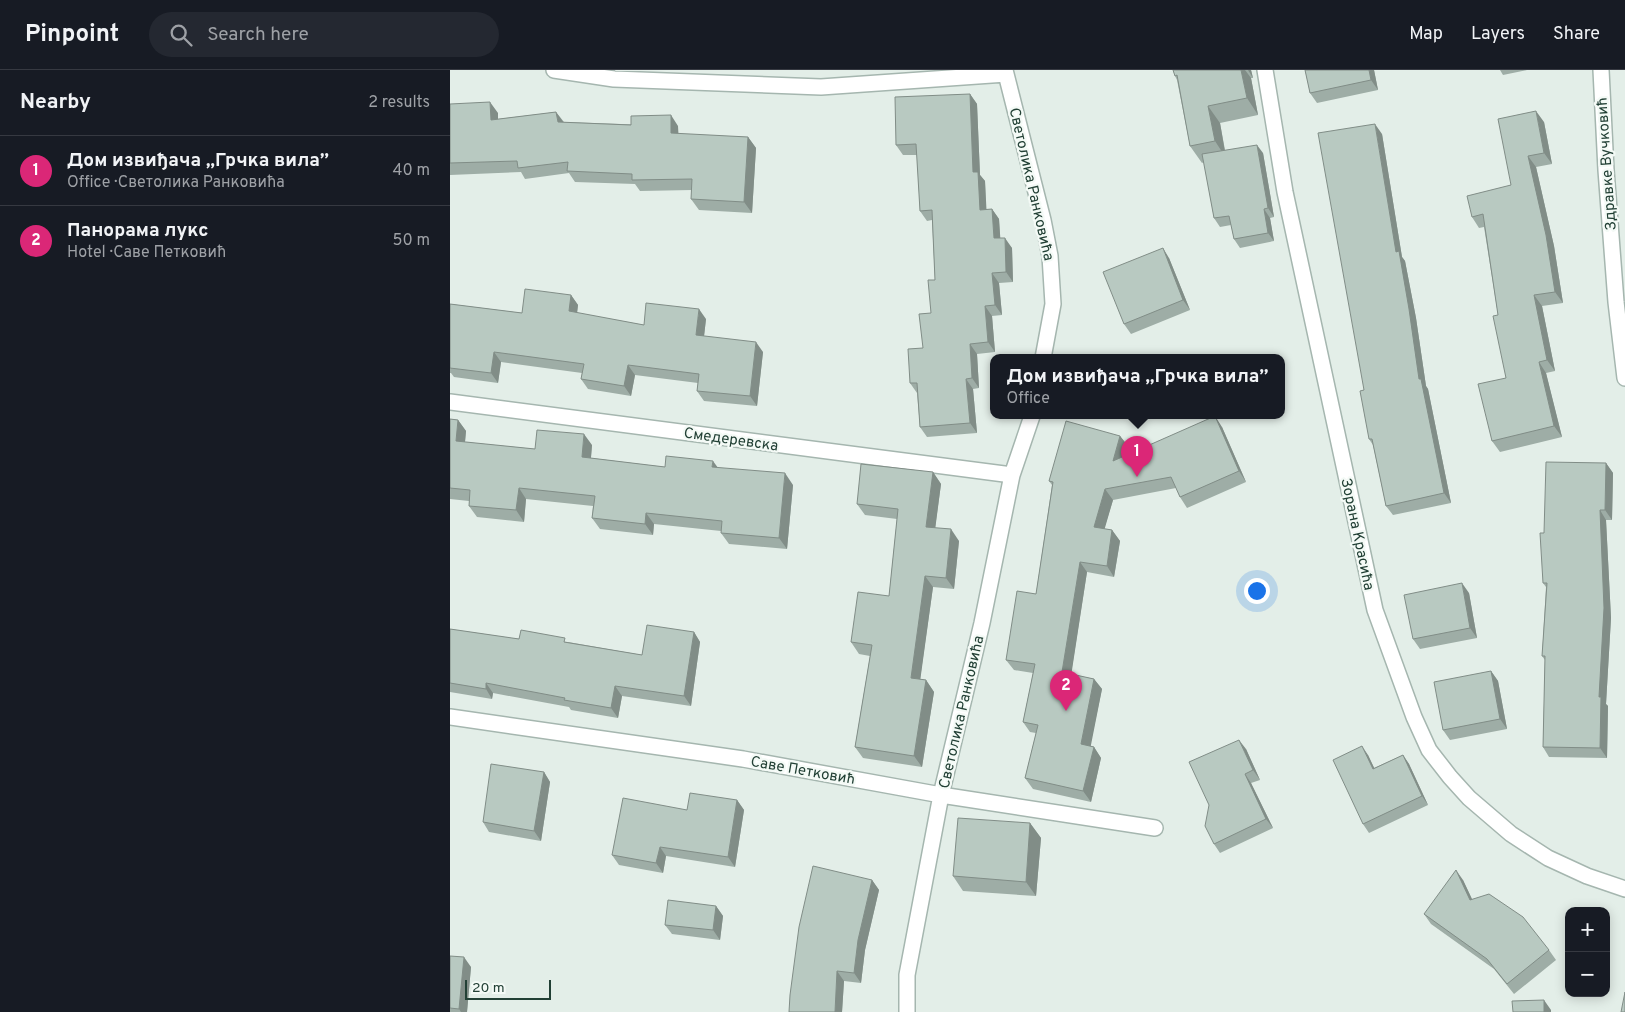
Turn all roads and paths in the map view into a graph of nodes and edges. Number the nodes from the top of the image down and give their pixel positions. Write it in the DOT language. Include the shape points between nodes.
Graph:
graph roads {
  1 [pos="554,70"];
  2 [pos="1265,70"];
  3 [pos="1601,70"];
  4 [pos="1006,72"];
  5 [pos="1044,354"];
  6 [pos="1625,378"];
  7 [pos="450,402"];
  8 [pos="1031,419"];
  9 [pos="1012,476"];
  10 [pos="450,717"];
  11 [pos="941,795"];
  12 [pos="1155,828"];
  13 [pos="1625,889"];
  14 [pos="907,1012"];
  1 -- 4 [label="street" via="614,79 821,86"];
  2 -- 13 [label="street, Зорана Красића" via="1285,192 1375,610 1414,717 1429,750 1450,777 1511,834 1548,858"];
  3 -- 6 [label="street, Здравке Вучковић" via="1614,284"];
  4 -- 5 [label="street, Светолика Ранковића" via="1050,256 1053,304"];
  7 -- 9 [label="street, Смедеревска"];
  8 -- 9 [label="street, Светолика Ранковића"];
  9 -- 11 [label="street, Светолика Ранковића" via="982,623"];
  10 -- 11 [label="street, Саве Петковић" via="743,759"];
  11 -- 12 [label="street, Саве Петковић"];
  11 -- 14 [label="street, Светолика Ранковића" via="907,975"];
}
